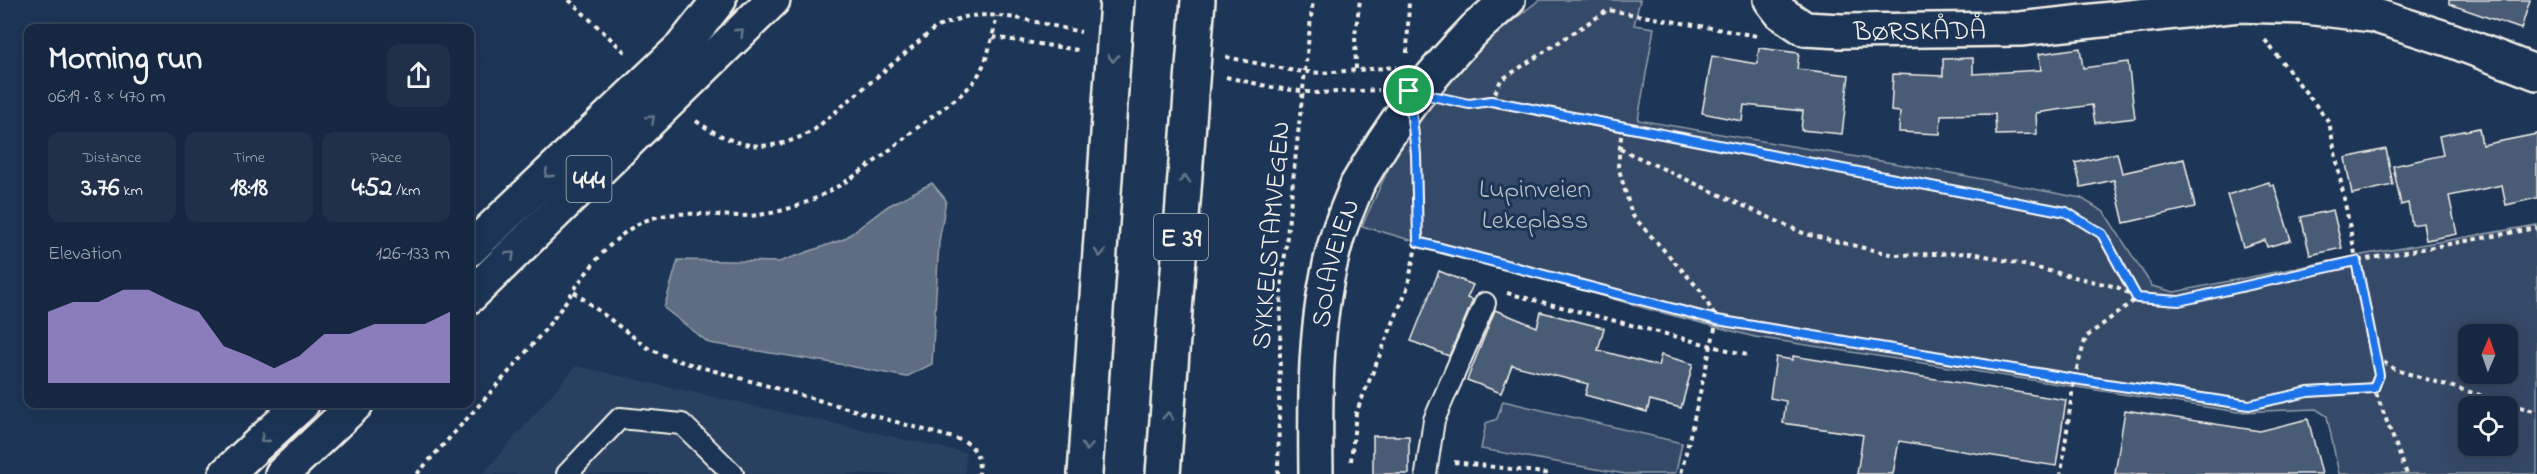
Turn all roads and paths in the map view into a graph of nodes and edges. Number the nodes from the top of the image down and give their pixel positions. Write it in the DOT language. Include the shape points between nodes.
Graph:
graph roads {
  1 [pos="569,0"];
  2 [pos="719,0"];
  3 [pos="773,0"];
  4 [pos="1117,0"];
  5 [pos="1198,0"];
  6 [pos="1313,0"];
  7 [pos="1360,0"];
  8 [pos="1409,0"];
  9 [pos="1508,0"];
  10 [pos="1772,0"];
  11 [pos="2239,5"];
  12 [pos="997,16"];
  13 [pos="1081,32"];
  14 [pos="993,37"];
  15 [pos="1761,37"];
  16 [pos="1078,50"];
  17 [pos="695,55"];
  18 [pos="1226,57"];
  19 [pos="632,59"];
  20 [pos="1407,60"];
  21 [pos="1406,67"];
  22 [pos="1356,69"];
  23 [pos="2537,73"];
  24 [pos="1226,77"];
  25 [pos="1389,90"];
  26 [pos="1449,99"];
  27 [pos="1491,101"];
  28 [pos="696,121"];
  29 [pos="1622,127"];
  30 [pos="1414,144"];
  31 [pos="1620,149"];
  32 [pos="2537,228"];
  33 [pos="1418,242"];
  34 [pos="474,246"];
  35 [pos="2356,261"];
  36 [pos="474,292"];
  37 [pos="574,292"];
  38 [pos="2137,298"];
  39 [pos="1485,303"];
  40 [pos="1717,320"];
  41 [pos="1710,346"];
  42 [pos="1747,355"];
  43 [pos="2376,357"];
  44 [pos="2074,379"];
  45 [pos="2374,388"];
  46 [pos="298,408"];
  47 [pos="352,408"];
  48 [pos="2537,412"];
  49 [pos="1351,462"];
  50 [pos="1427,466"];
  51 [pos="226,474"];
  52 [pos="282,474"];
  53 [pos="417,474"];
  54 [pos="567,474"];
  55 [pos="733,474"];
  56 [pos="979,474"];
  57 [pos="1085,474"];
  58 [pos="1164,474"];
  59 [pos="1278,474"];
  60 [pos="1316,474"];
  61 [pos="1552,474"];
  62 [pos="1681,474"];
  63 [pos="2061,474"];
  64 [pos="2408,474"];
  1 -- 19 [label="path"];
  2 -- 17 [label="main road, 444"];
  17 -- 3 [label="main road, 444, one-way"];
  4 -- 57 [label="main road, one-way"];
  58 -- 5 [label="main road, E 39, one-way"];
  6 -- 59 [label="path, SYKKELSTAMVEGEN, bridge" via="1281,291"];
  7 -- 22 [label="path"];
  8 -- 20 [label="path"];
  9 -- 60 [label="main road, SOLAVEIEN, bridge" via="1437,68 1405,108 1357,185 1336,241 1318,337"];
  10 -- 11 [label="main road, BØRSKÅDÅ" via="1781,13 1805,29 1841,31 2020,29"];
  11 -- 23 [label="main road, BØRSKÅDÅ" via="2306,6 2373,15"];
  11 -- 35 [label="path" via="2329,122"];
  12 -- 13 [label="path"];
  12 -- 14 [label="path"];
  12 -- 28 [label="path" via="968,16 935,28 814,130 798,139 755,147 715,134"];
  14 -- 16 [label="path"];
  14 -- 37 [label="path" via="974,80 835,190 788,209 757,215 654,217 614,240 596,258"];
  15 -- 27 [label="path" via="1608,10 1501,80"];
  17 -- 34 [label="main road, 444, one-way"];
  36 -- 17 [label="main road, 444, one-way"];
  18 -- 22 [label="path" via="1295,71"];
  21 -- 22 [label="path"];
  24 -- 25 [label="path" via="1317,93"];
  26 -- 27 [label="path" via="1469,104"];
  27 -- 29 [label="path"];
  29 -- 31 [label="path"];
  29 -- 38 [label="path" via="2066,212 2102,234"];
  30 -- 33 [label="path"];
  31 -- 38 [label="path" via="1805,234 1894,255 1973,253 2117,287"];
  31 -- 40 [label="path" via="1618,166 1632,215 1700,290"];
  32 -- 35 [label="path"];
  33 -- 40 [label="path"];
  33 -- 49 [label="path" via="1407,289 1356,413"];
  35 -- 38 [label="path" via="2179,301"];
  35 -- 43 [label="path"];
  37 -- 53 [label="path"];
  37 -- 56 [label="path" via="648,348 672,359 964,441 975,448"];
  38 -- 44 [label="path" via="2086,337"];
  39 -- 41 [label="path" via="1510,292"];
  39 -- 50 [label="lane" via="1434,420"];
  40 -- 41 [label="path"];
  40 -- 44 [label="path"];
  41 -- 42 [label="path"];
  41 -- 62 [label="path"];
  43 -- 45 [label="path" via="2379,375"];
  43 -- 48 [label="path" via="2396,370"];
  44 -- 45 [label="path" via="2249,405 2308,392"];
  44 -- 63 [label="path"];
  45 -- 64 [label="path"];
  46 -- 51 [label="main road, one-way"];
  47 -- 52 [label="main road"];
  50 -- 61 [label="path"];
  54 -- 55 [label="lane" via="620,418 682,424"];
}
